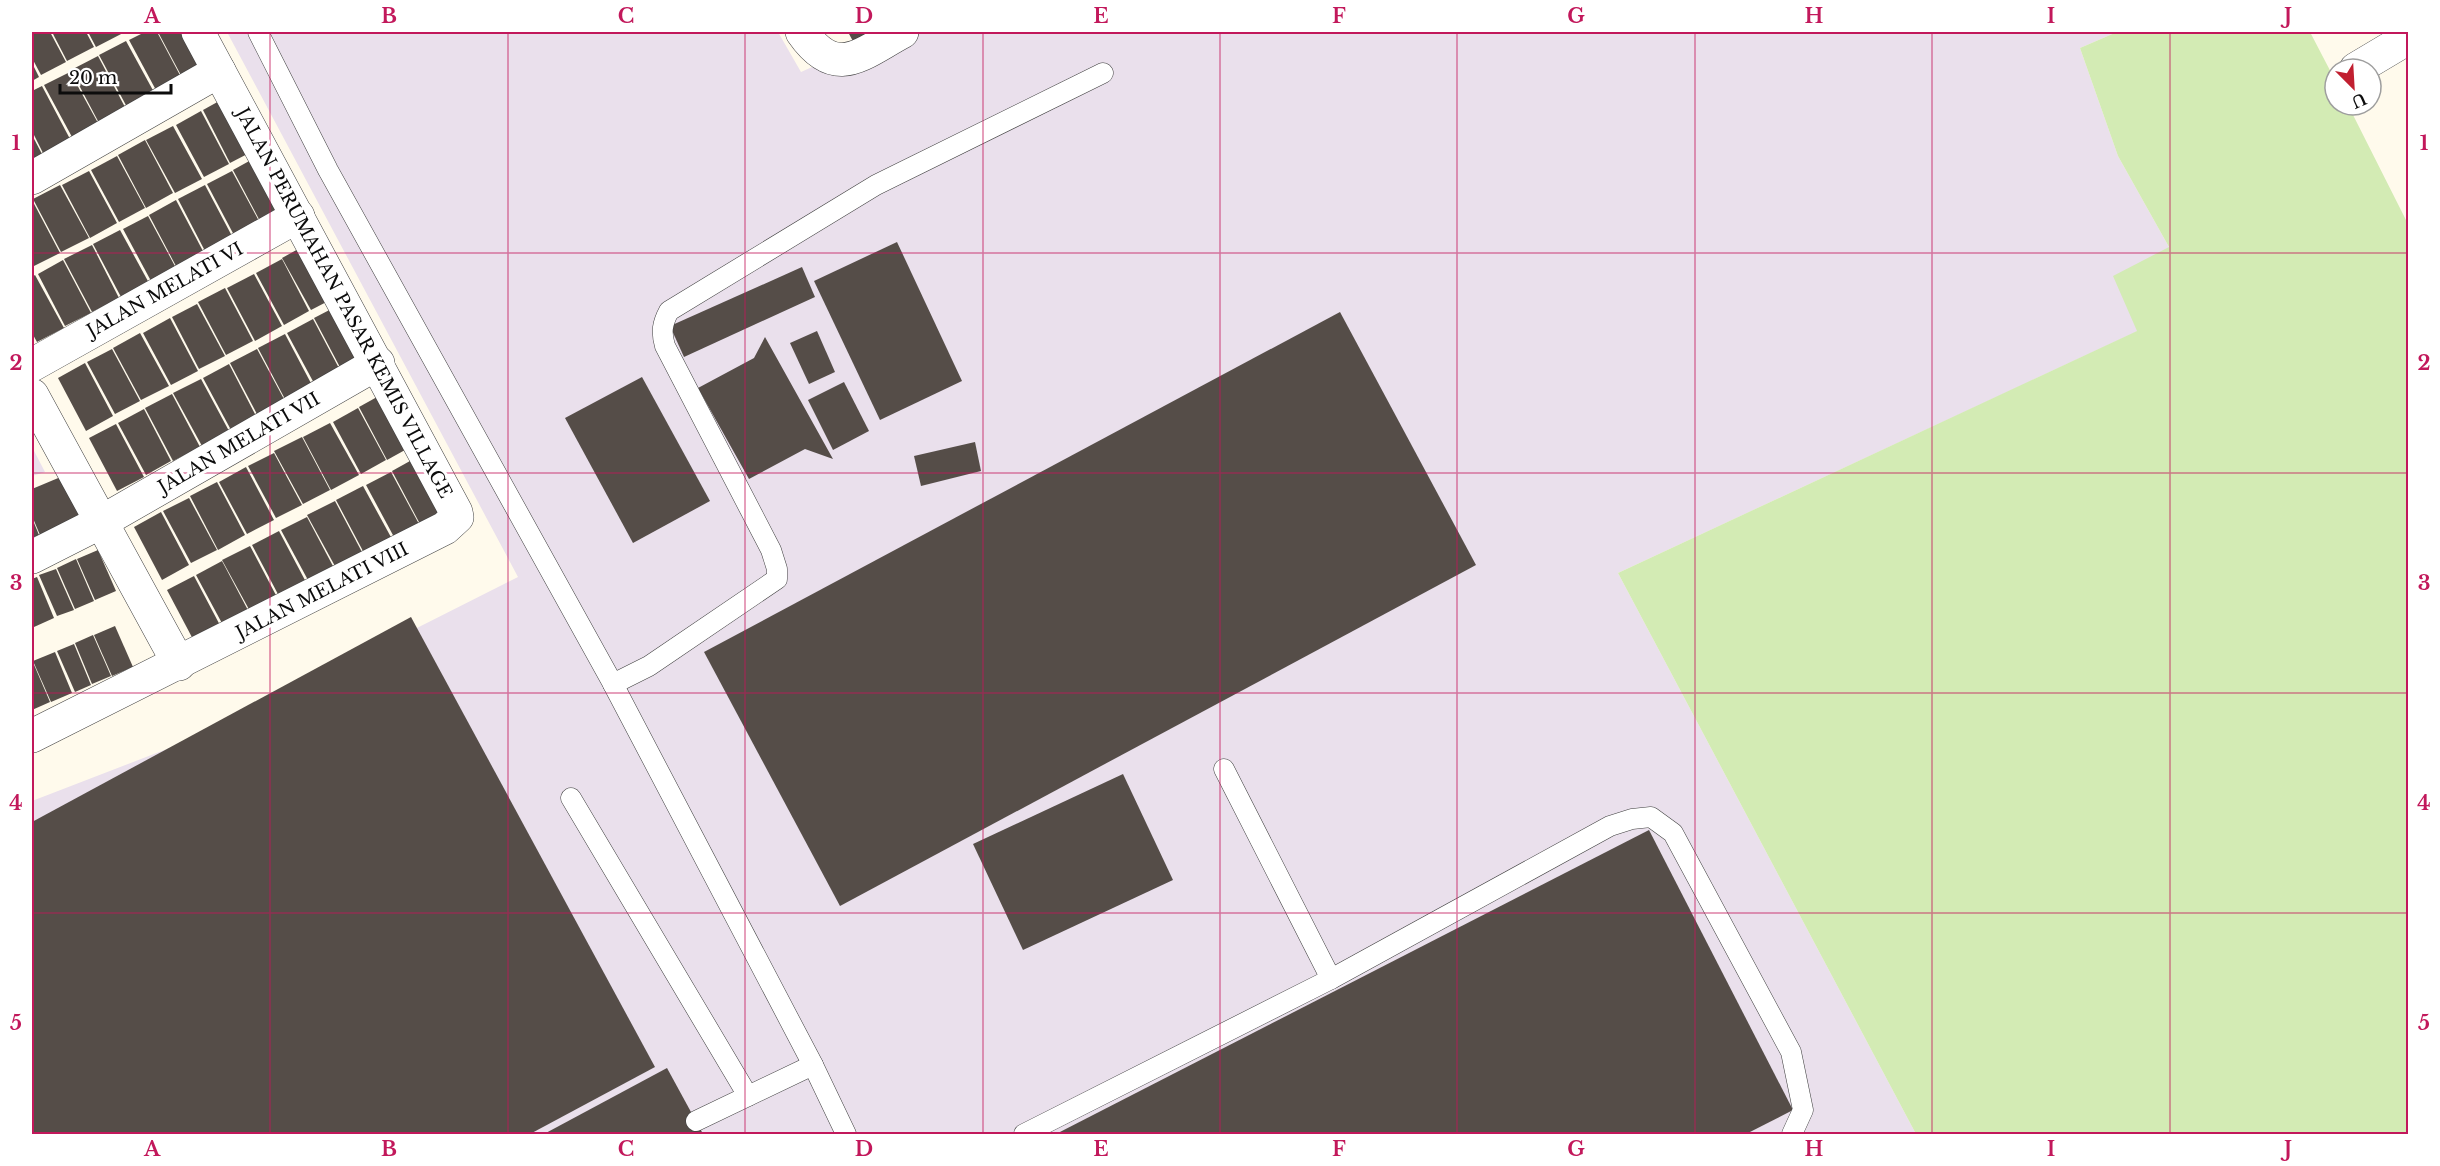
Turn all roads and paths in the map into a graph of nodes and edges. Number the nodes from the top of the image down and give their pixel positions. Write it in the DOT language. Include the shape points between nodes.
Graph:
graph roads {
  1 [pos="198,32"];
  2 [pos="258,32"];
  3 [pos="802,32"];
  4 [pos="902,32"];
  5 [pos="2409,38"];
  6 [pos="2377,57"];
  7 [pos="219,71"];
  8 [pos="1103,73"];
  9 [pos="32,178"];
  10 [pos="298,216"];
  11 [pos="378,363"];
  12 [pos="32,364"];
  13 [pos="32,395"];
  14 [pos="456,512"];
  15 [pos="101,522"];
  16 [pos="32,557"];
  17 [pos="179,664"];
  18 [pos="612,684"];
  19 [pos="32,736"];
  20 [pos="1224,770"];
  21 [pos="571,798"];
  22 [pos="1331,979"];
  23 [pos="813,1065"];
  24 [pos="748,1096"];
  25 [pos="696,1121"];
  26 [pos="846,1134"];
  27 [pos="1024,1134"];
  28 [pos="1792,1134"];
  1 -- 7 [label="street, JALAN PERUMAHAN PASAR KEMIS VILLAGE"];
  2 -- 18 [label="lane" via="328,170"];
  3 -- 4 [label="street" via="814,49 830,58 850,60"];
  5 -- 6 [label="street"];
  7 -- 9 [label="street"];
  7 -- 10 [label="street, JALAN PERUMAHAN PASAR KEMIS VILLAGE"];
  8 -- 18 [label="lane" via="876,185 669,311 663,323 665,346 771,550 777,579 649,666"];
  10 -- 11 [label="street, JALAN PERUMAHAN PASAR KEMIS VILLAGE"];
  10 -- 12 [label="street, JALAN MELATI VI"];
  11 -- 14 [label="street, JALAN PERUMAHAN PASAR KEMIS VILLAGE"];
  11 -- 15 [label="street, JALAN MELATI VII"];
  13 -- 15 [label="street"];
  14 -- 17 [label="street, JALAN MELATI VIII" via="454,522 445,528"];
  15 -- 16 [label="street, JALAN MELATI VII"];
  15 -- 17 [label="street"];
  17 -- 19 [label="street, JALAN MELATI VIII"];
  18 -- 23 [label="lane"];
  20 -- 22 [label="lane"];
  21 -- 24 [label="lane"];
  22 -- 27 [label="lane"];
  22 -- 28 [label="lane" via="1610,826 1652,817 1673,833 1791,1052 1803,1110"];
  23 -- 24 [label="lane"];
  23 -- 26 [label="lane"];
  24 -- 25 [label="lane"];
}
